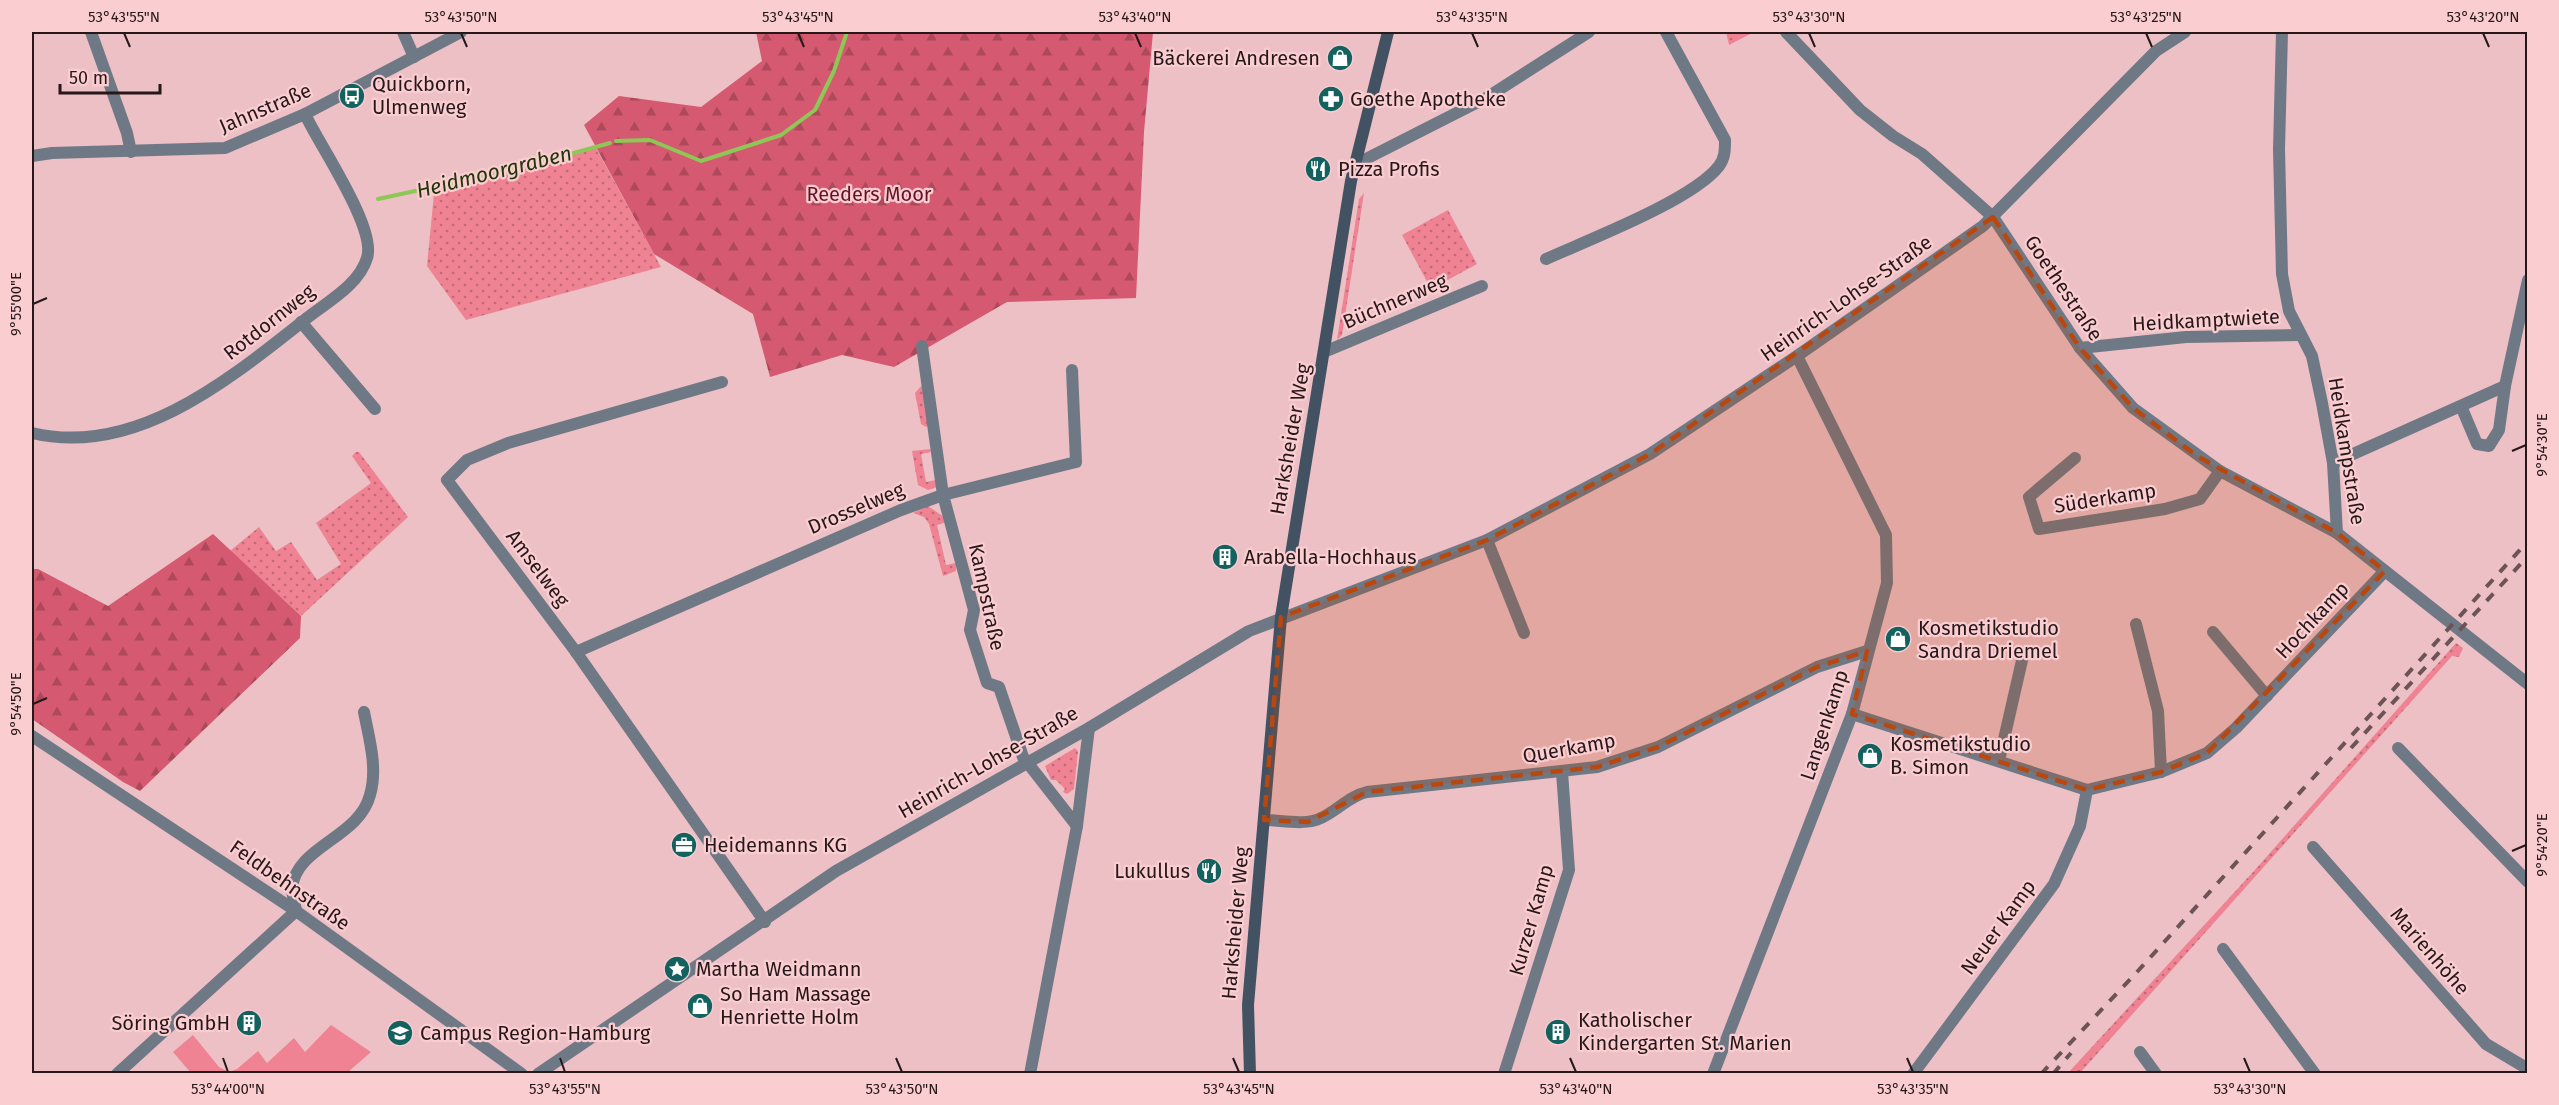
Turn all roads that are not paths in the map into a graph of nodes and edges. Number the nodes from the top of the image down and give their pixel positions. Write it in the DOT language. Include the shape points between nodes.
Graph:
graph roads {
  1 [pos="91,32"];
  2 [pos="403,32"];
  3 [pos="461,32"];
  4 [pos="1388,32"];
  5 [pos="1589,32"];
  6 [pos="1666,32"];
  7 [pos="1786,32"];
  8 [pos="2185,32"];
  9 [pos="2282,32"];
  10 [pos="414,57"];
  11 [pos="305,114"];
  12 [pos="131,152"];
  13 [pos="32,156"];
  14 [pos="1356,164"];
  15 [pos="1993,217"];
  16 [pos="1546,259"];
  17 [pos="2528,280"];
  18 [pos="1482,286"];
  19 [pos="301,322"];
  20 [pos="2522,327"];
  21 [pos="2299,334"];
  22 [pos="922,346"];
  23 [pos="2080,348"];
  24 [pos="1324,352"];
  25 [pos="1797,356"];
  26 [pos="1072,370"];
  27 [pos="722,382"];
  28 [pos="2505,386"];
  29 [pos="2461,406"];
  30 [pos="375,409"];
  31 [pos="32,433"];
  32 [pos="2075,458"];
  33 [pos="2333,463"];
  34 [pos="2220,471"];
  35 [pos="943,495"];
  36 [pos="2337,533"];
  37 [pos="1487,540"];
  38 [pos="2385,571"];
  39 [pos="1281,617"];
  40 [pos="2136,624"];
  41 [pos="2213,632"];
  42 [pos="1524,633"];
  43 [pos="576,651"];
  44 [pos="1867,651"];
  45 [pos="2023,656"];
  46 [pos="2528,684"];
  47 [pos="2267,696"];
  48 [pos="364,712"];
  49 [pos="1852,714"];
  50 [pos="1089,728"];
  51 [pos="32,736"];
  52 [pos="2398,748"];
  53 [pos="1029,761"];
  54 [pos="1999,762"];
  55 [pos="1562,772"];
  56 [pos="2161,772"];
  57 [pos="2087,790"];
  58 [pos="1264,820"];
  59 [pos="1077,826"];
  60 [pos="2313,847"];
  61 [pos="2528,882"];
  62 [pos="296,911"];
  63 [pos="765,922"];
  64 [pos="2223,949"];
  65 [pos="2139,1052"];
  66 [pos="2528,1069"];
  67 [pos="117,1074"];
  68 [pos="522,1074"];
  69 [pos="538,1074"];
  70 [pos="1030,1074"];
  71 [pos="1250,1074"];
  72 [pos="1504,1074"];
  73 [pos="1713,1074"];
  74 [pos="1913,1074"];
  75 [pos="2156,1074"];
  76 [pos="2315,1074"];
  1 -- 12 [label="street"];
  2 -- 10 [label="street"];
  3 -- 10 [label="street, Jahnstraße"];
  4 -- 14 [label="main road, Harksheider Weg"];
  5 -- 14 [label="street" via="1486,98"];
  6 -- 16 [label="street" via="1725,140 1719,166 1671,201"];
  7 -- 15 [label="street, Goethestraße" via="1860,110 1922,154"];
  8 -- 15 [label="street, Heinrich-Lohse-Straße" via="2156,51"];
  9 -- 21 [label="street, Heidkampstraße" via="2282,274 2289,311"];
  10 -- 11 [label="street, Jahnstraße"];
  11 -- 12 [label="street, Jahnstraße" via="225,148"];
  11 -- 19 [label="street, Rotdornweg" via="355,204 368,242 368,257 353,282"];
  12 -- 13 [label="street, Jahnstraße"];
  14 -- 24 [label="main road, Harksheider Weg"];
  15 -- 23 [label="street, Goethestraße"];
  15 -- 25 [label="street, Heinrich-Lohse-Straße"];
  17 -- 20 [label="street"];
  18 -- 24 [label="street, Büchnerweg"];
  19 -- 30 [label="street"];
  19 -- 31 [label="street, Rotdornweg" via="205,393 140,425 83,437"];
  20 -- 28 [label="street"];
  21 -- 23 [label="street, Heidkamptwiete" via="2186,337"];
  21 -- 33 [label="street, Heidkampstraße" via="2312,356"];
  22 -- 35 [label="street, Kampstraße"];
  23 -- 34 [label="street, Goethestraße" via="2133,408"];
  24 -- 39 [label="main road, Harksheider Weg"];
  25 -- 37 [label="street, Heinrich-Lohse-Straße" via="1650,454"];
  25 -- 44 [label="street, Langenkamp" via="1886,535 1887,583"];
  26 -- 35 [label="street, Drosselweg" via="1076,462"];
  27 -- 43 [label="street, Amselweg" via="508,443 467,460 447,480"];
  28 -- 29 [label="street"];
  28 -- 29 [label="street" via="2499,430 2489,446 2477,444"];
  29 -- 33 [label="street"];
  32 -- 34 [label="street, Süderkamp" via="2029,498 2039,529 2200,499"];
  33 -- 36 [label="street, Heidkampstraße"];
  34 -- 36 [label="street, Goethestraße"];
  35 -- 43 [label="street, Drosselweg"];
  35 -- 53 [label="street, Kampstraße" via="974,610 970,630 987,683 999,687 1023,757"];
  36 -- 38 [label="street, Heidkampstraße"];
  37 -- 39 [label="street, Heinrich-Lohse-Straße"];
  37 -- 42 [label="street"];
  38 -- 46 [label="street, Heidkampstraße"];
  38 -- 47 [label="street, Hochkamp"];
  39 -- 50 [label="street, Heinrich-Lohse-Straße" via="1249,630"];
  39 -- 58 [label="main road, Harksheider Weg"];
  40 -- 56 [label="street" via="2158,711"];
  41 -- 47 [label="street"];
  43 -- 63 [label="street, Amselweg"];
  44 -- 49 [label="street, Langenkamp"];
  44 -- 55 [label="street, Querkamp" via="1817,667 1658,747 1597,767"];
  45 -- 54 [label="street"];
  47 -- 56 [label="street, Hochkamp" via="2207,753"];
  48 -- 62 [label="street" via="372,751 370,797 360,817 306,859 297,871 292,890"];
  49 -- 54 [label="street"];
  49 -- 73 [label="street, Langenkamp"];
  50 -- 53 [label="street, Heinrich-Lohse-Straße"];
  50 -- 59 [label="street"];
  51 -- 62 [label="street, Feldbehnstraße"];
  52 -- 61 [label="street"];
  53 -- 59 [label="street, Kampstraße" via="1032,771"];
  53 -- 63 [label="street, Heinrich-Lohse-Straße" via="836,871"];
  54 -- 57 [label="street"];
  55 -- 58 [label="street, Querkamp" via="1367,792 1320,819"];
  55 -- 72 [label="street, Kurzer Kamp" via="1569,870"];
  56 -- 57 [label="street, Hochkamp"];
  57 -- 74 [label="street, Neuer Kamp" via="2080,826 2054,884"];
  58 -- 71 [label="main road, Harksheider Weg" via="1248,1005"];
  59 -- 70 [label="street"];
  60 -- 66 [label="street, Marienhöhe" via="2486,1044"];
  62 -- 67 [label="street"];
  62 -- 68 [label="street, Feldbehnstraße"];
  63 -- 69 [label="street, Heinrich-Lohse-Straße"];
  64 -- 76 [label="street"];
  65 -- 75 [label="street"];
}
